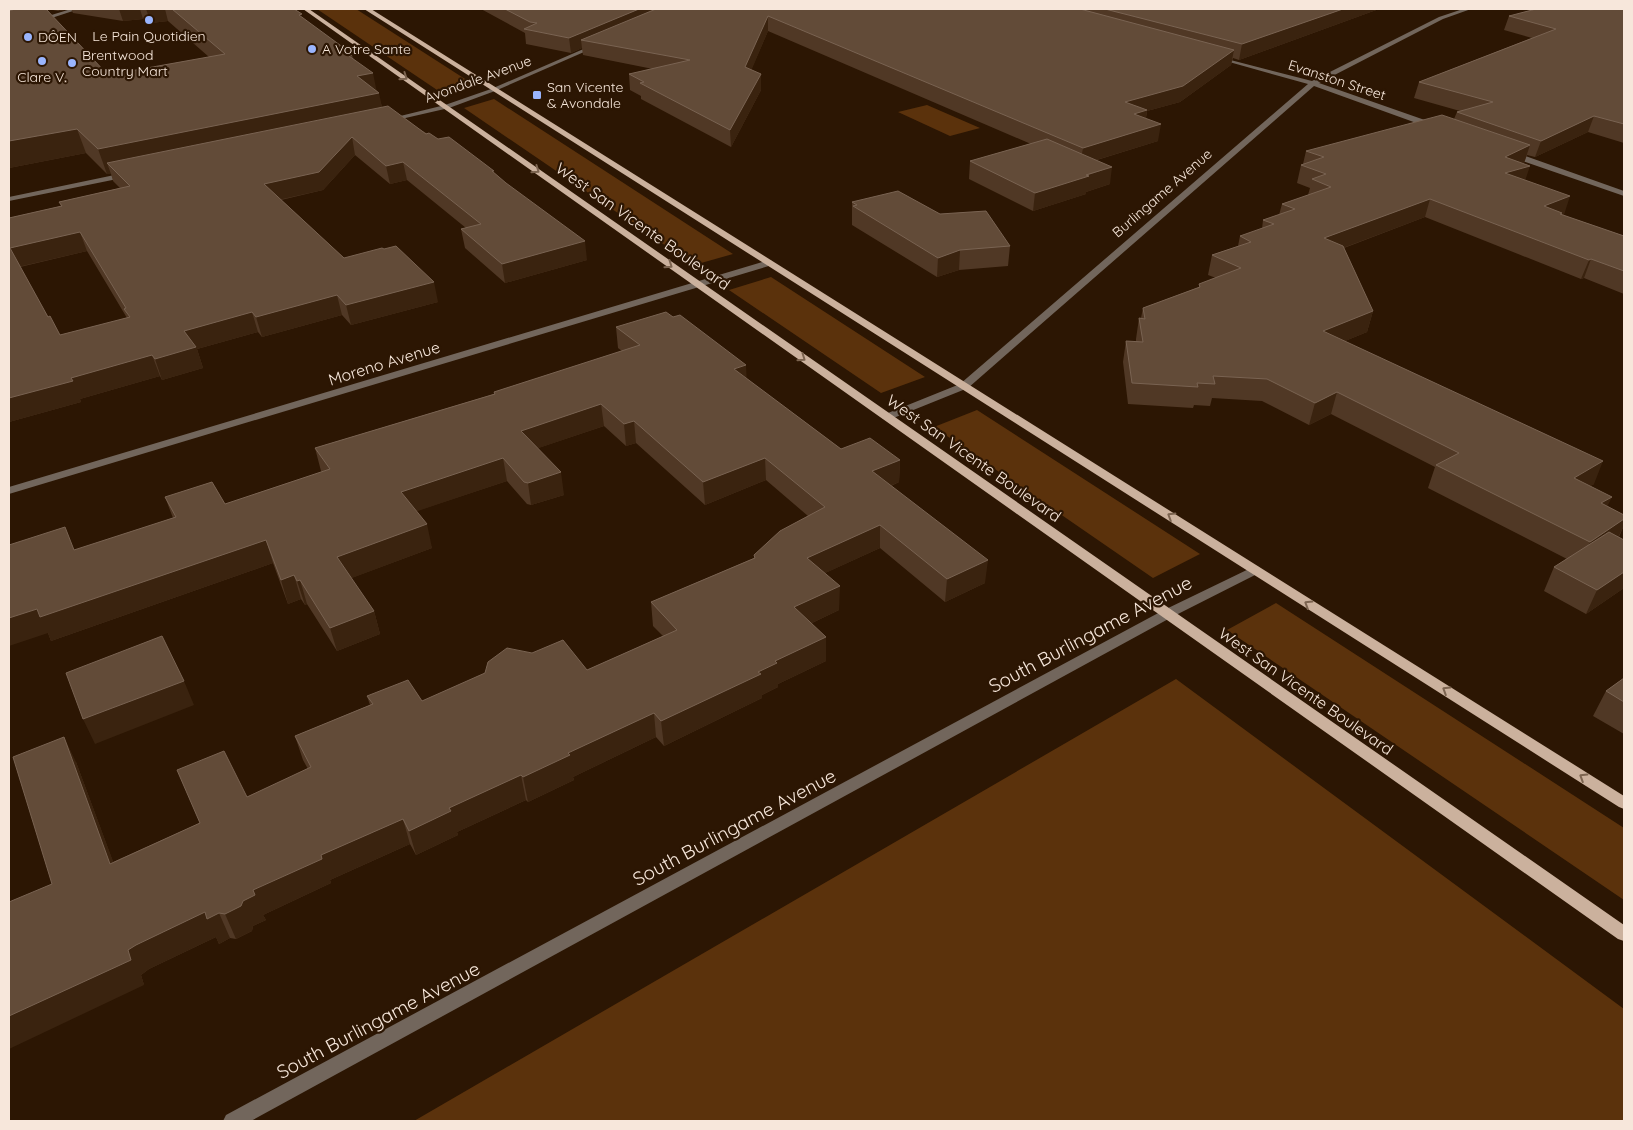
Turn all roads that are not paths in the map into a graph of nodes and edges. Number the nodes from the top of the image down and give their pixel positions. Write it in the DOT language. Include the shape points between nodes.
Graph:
graph roads {
  1 [pos="76,9"];
  2 [pos="306,9"];
  3 [pos="367,9"];
  4 [pos="1468,9"];
  5 [pos="9,30"];
  6 [pos="600,44"];
  7 [pos="1208,55"];
  8 [pos="1313,83"];
  9 [pos="493,90"];
  10 [pos="447,107"];
  11 [pos="375,123"];
  12 [pos="1441,129"];
  13 [pos="1505,152"];
  14 [pos="134,173"];
  15 [pos="1624,194"];
  16 [pos="9,199"];
  17 [pos="769,263"];
  18 [pos="697,285"];
  19 [pos="964,386"];
  20 [pos="887,416"];
  21 [pos="9,491"];
  22 [pos="1255,570"];
  23 [pos="1167,614"];
  24 [pos="1624,803"];
  25 [pos="1624,934"];
  26 [pos="232,1121"];
  1 -- 5 [label="street"];
  2 -- 10 [label="main road, West San Vicente Boulevard, one-way"];
  3 -- 9 [label="main road, West San Vicente Boulevard"];
  4 -- 8 [label="street, Burlingame Avenue" via="1441,18"];
  6 -- 9 [label="street, Avondale Avenue"];
  7 -- 8 [label="street, Evanston Street"];
  8 -- 12 [label="street, Evanston Street"];
  8 -- 19 [label="street, Burlingame Avenue"];
  9 -- 10 [label="street, Avondale Avenue"];
  9 -- 17 [label="main road, West San Vicente Boulevard"];
  10 -- 11 [label="street, Avondale Avenue"];
  10 -- 18 [label="main road, West San Vicente Boulevard, one-way"];
  13 -- 15 [label="street"];
  14 -- 16 [label="street"];
  17 -- 18 [label="street, Moreno Avenue"];
  17 -- 19 [label="main road, West San Vicente Boulevard"];
  18 -- 20 [label="main road, West San Vicente Boulevard, one-way"];
  18 -- 21 [label="street, Moreno Avenue"];
  19 -- 20 [label="street, Burlingame Avenue"];
  22 -- 19 [label="main road, West San Vicente Boulevard, one-way"];
  20 -- 23 [label="main road, West San Vicente Boulevard"];
  22 -- 23 [label="street, South Burlingame Avenue"];
  24 -- 22 [label="main road, West San Vicente Boulevard, one-way"];
  23 -- 25 [label="main road, West San Vicente Boulevard"];
  23 -- 26 [label="street, South Burlingame Avenue"];
}
